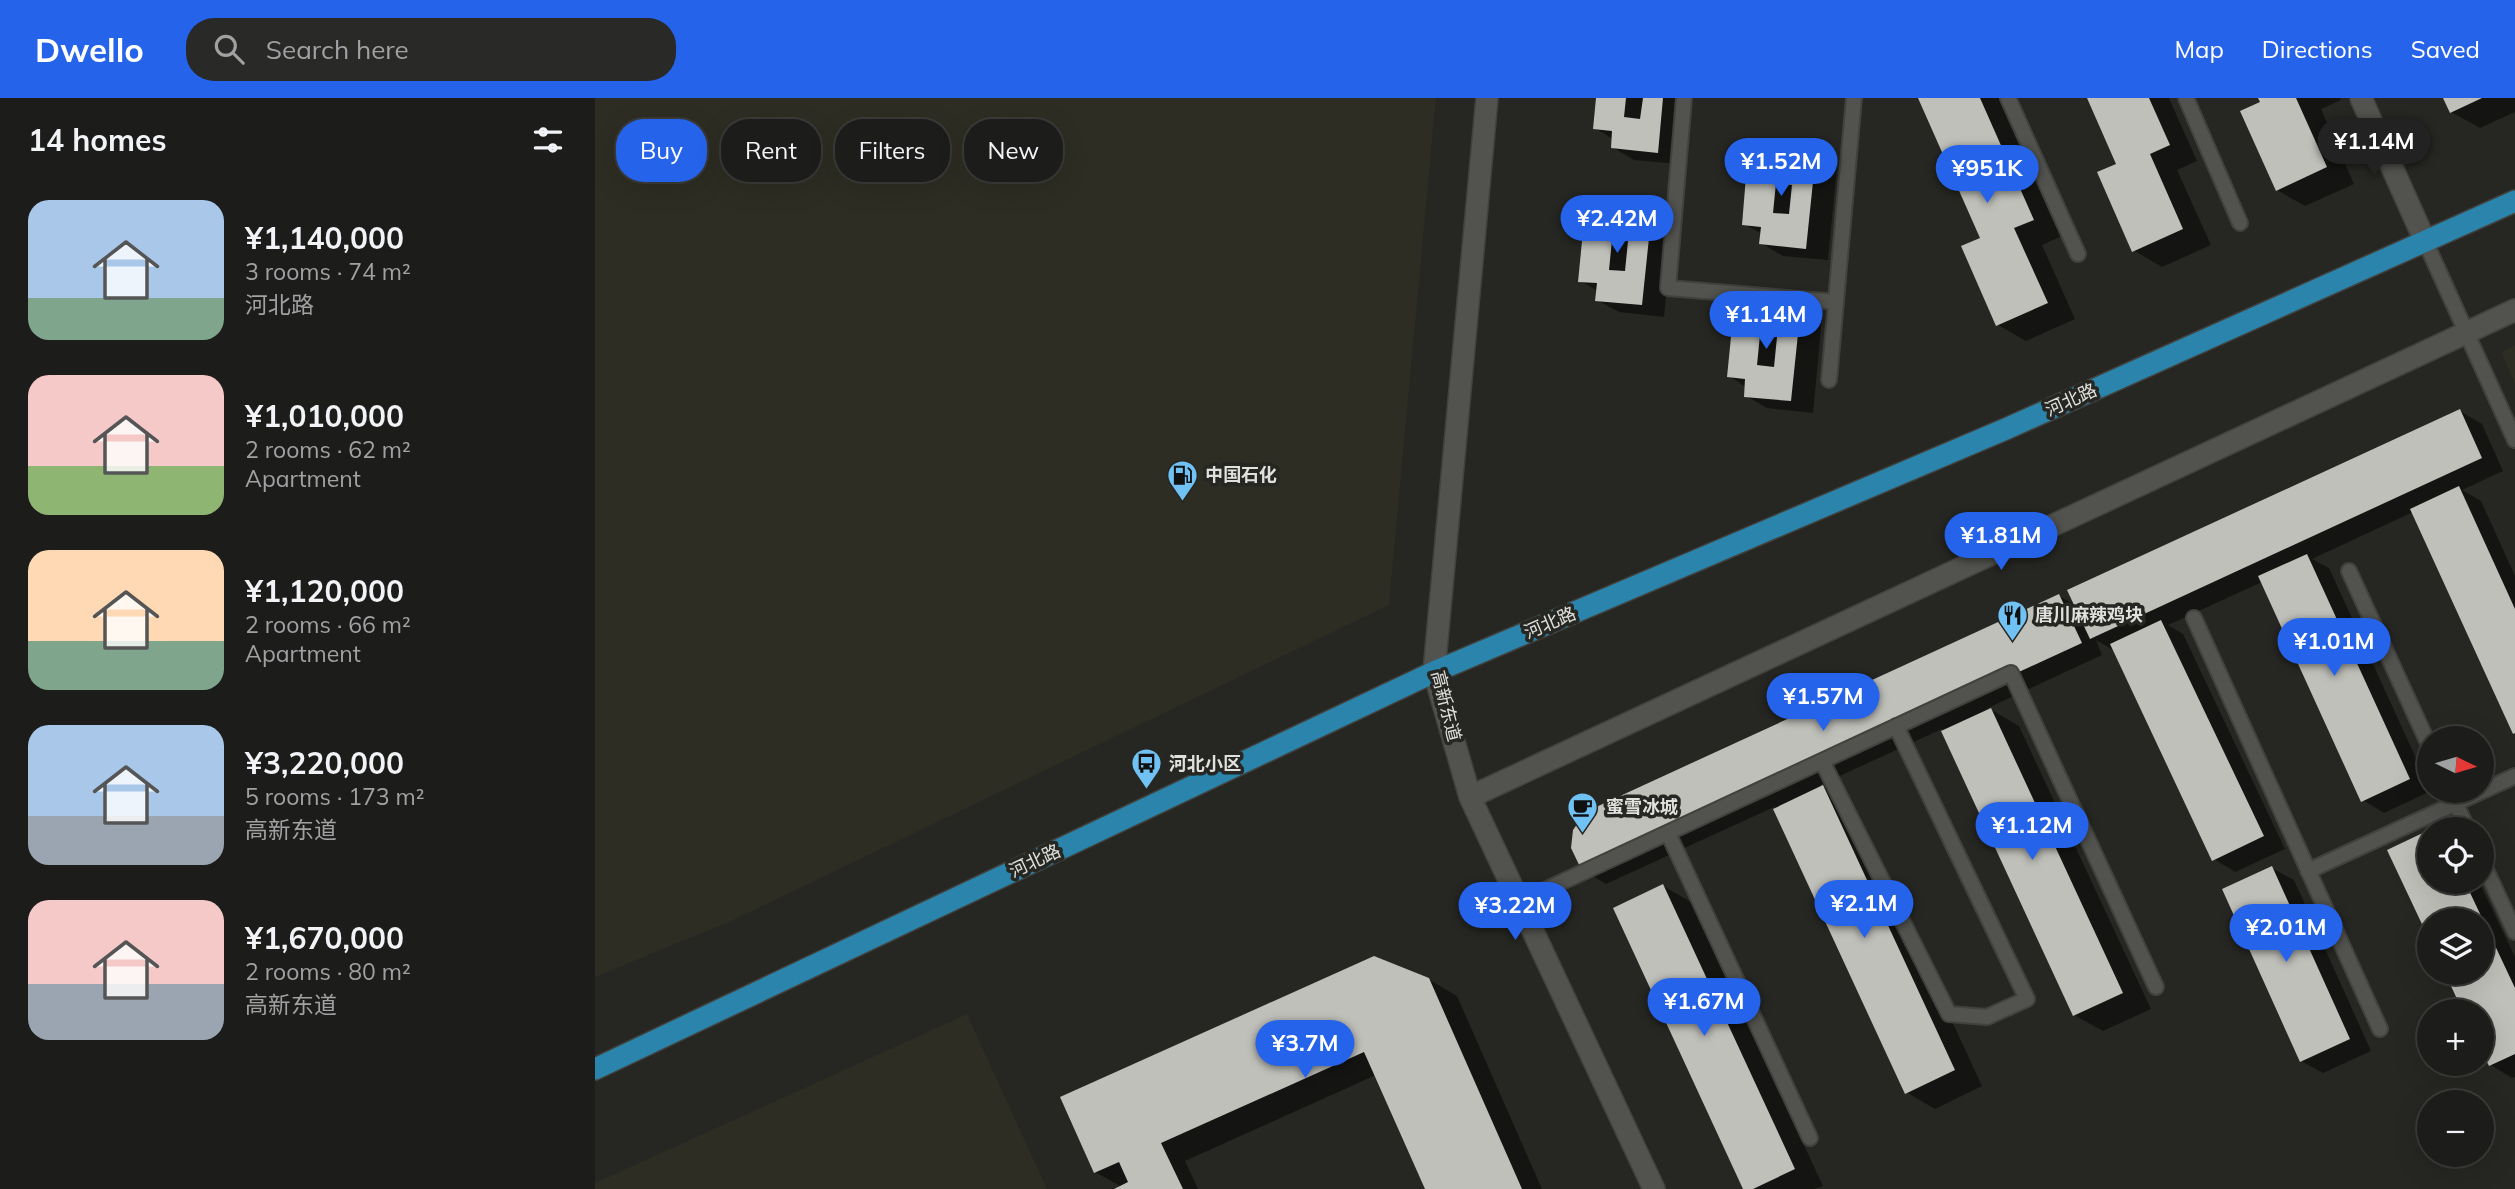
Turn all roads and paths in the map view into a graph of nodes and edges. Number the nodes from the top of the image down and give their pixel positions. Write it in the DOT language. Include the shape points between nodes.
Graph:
graph roads {
  1 [pos="1487,98"];
  2 [pos="1684,98"];
  3 [pos="1854,98"];
  4 [pos="2008,98"];
  5 [pos="2186,98"];
  6 [pos="2361,98"];
  7 [pos="2515,201"];
  8 [pos="2239,223"];
  9 [pos="2425,241"];
  10 [pos="2078,254"];
  11 [pos="1836,302"];
  12 [pos="2515,310"];
  13 [pos="2466,332"];
  14 [pos="1829,380"];
  15 [pos="2515,440"];
  16 [pos="2349,571"];
  17 [pos="2194,618"];
  18 [pos="1434,672"];
  19 [pos="1896,726"];
  20 [pos="2420,726"];
  21 [pos="1822,761"];
  22 [pos="2515,776"];
  23 [pos="2494,783"];
  24 [pos="1470,797"];
  25 [pos="2441,803"];
  26 [pos="1668,833"];
  27 [pos="2308,871"];
  28 [pos="2494,887"];
  29 [pos="1519,902"];
  30 [pos="2515,932"];
  31 [pos="2156,987"];
  32 [pos="2380,1029"];
  33 [pos="595,1069"];
  34 [pos="1810,1138"];
  35 [pos="1654,1189"];
  1 -- 18 [label="street, 高新东道"];
  2 -- 11 [label="lane" via="1668,288"];
  3 -- 11 [label="lane"];
  4 -- 10 [label="lane"];
  5 -- 8 [label="lane"];
  6 -- 9 [label="street"];
  7 -- 9 [label="main road, 河北路"];
  9 -- 13 [label="lane"];
  9 -- 18 [label="main road, 河北路" via="2008,428"];
  11 -- 14 [label="lane"];
  12 -- 13 [label="street"];
  13 -- 15 [label="lane"];
  13 -- 24 [label="street"];
  16 -- 20 [label="lane"];
  17 -- 27 [label="lane"];
  18 -- 24 [label="street, 高新东道"];
  18 -- 33 [label="main road, 河北路"];
  19 -- 21 [label="lane"];
  19 -- 21 [label="lane" via="2027,999 1987,1017 1949,1014"];
  19 -- 31 [label="lane" via="2011,673"];
  21 -- 26 [label="lane"];
  22 -- 23 [label="lane"];
  24 -- 29 [label="street, 高新东道"];
  25 -- 27 [label="lane"];
  26 -- 29 [label="lane"];
  26 -- 34 [label="lane"];
  27 -- 32 [label="lane"];
  28 -- 30 [label="lane"];
  29 -- 35 [label="street, 高新东道"];
}
